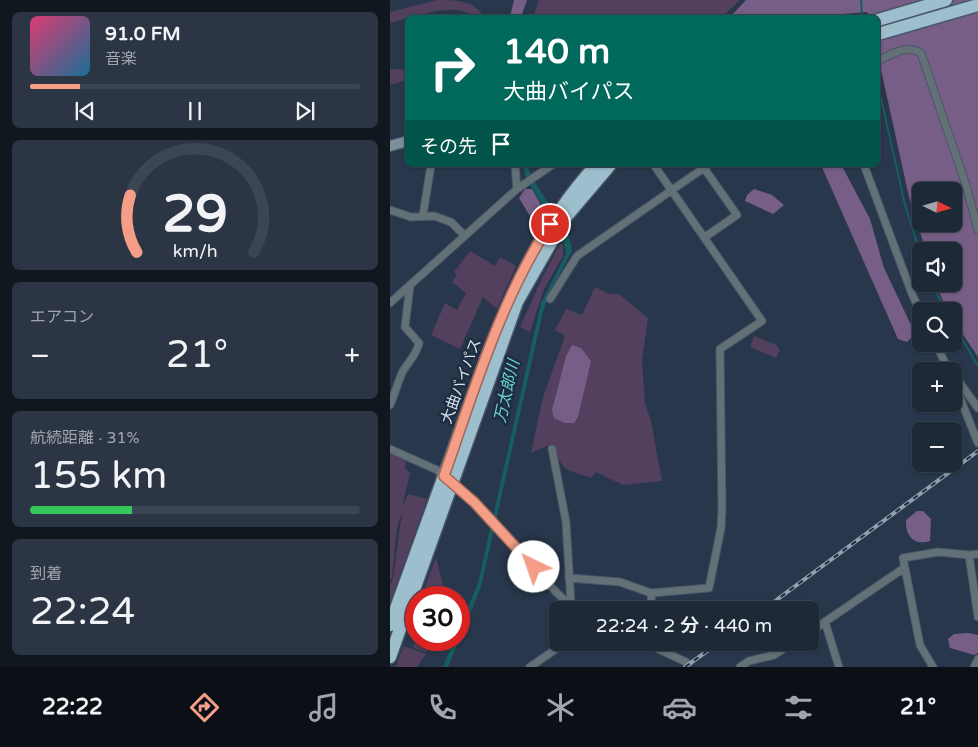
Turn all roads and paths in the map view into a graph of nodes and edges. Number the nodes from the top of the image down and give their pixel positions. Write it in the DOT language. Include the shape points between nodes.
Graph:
graph roads {
  1 [pos="946,0"];
  2 [pos="978,5"];
  3 [pos="880,19"];
  4 [pos="880,33"];
  5 [pos="880,59"];
  6 [pos="405,142"];
  7 [pos="390,146"];
  8 [pos="431,167"];
  9 [pos="515,167"];
  10 [pos="549,167"];
  11 [pos="595,167"];
  12 [pos="608,167"];
  13 [pos="656,167"];
  14 [pos="705,167"];
  15 [pos="707,167"];
  16 [pos="865,167"];
  17 [pos="520,186"];
  18 [pos="672,189"];
  19 [pos="390,210"];
  20 [pos="423,215"];
  21 [pos="557,222"];
  22 [pos="978,230"];
  23 [pos="464,235"];
  24 [pos="705,237"];
  25 [pos="410,285"];
  26 [pos="550,298"];
  27 [pos="915,302"];
  28 [pos="390,303"];
  29 [pos="962,386"];
  30 [pos="962,404"];
  31 [pos="390,405"];
  32 [pos="978,408"];
  33 [pos="978,443"];
  34 [pos="390,449"];
  35 [pos="552,449"];
  36 [pos="448,481"];
  37 [pos="978,554"];
  38 [pos="969,555"];
  39 [pos="904,568"];
  40 [pos="569,578"];
  41 [pos="651,594"];
  42 [pos="566,601"];
  43 [pos="570,601"];
  44 [pos="651,601"];
  45 [pos="978,617"];
  46 [pos="825,622"];
  47 [pos="390,625"];
  48 [pos="819,626"];
  49 [pos="553,651"];
  50 [pos="665,651"];
  51 [pos="780,651"];
  52 [pos="390,657"];
  53 [pos="978,658"];
  54 [pos="686,662"];
  55 [pos="530,667"];
  56 [pos="740,667"];
  57 [pos="839,667"];
  58 [pos="933,667"];
  59 [pos="974,667"];
  1 -- 3 [label="highway"];
  2 -- 4 [label="highway"];
  5 -- 22 [label="street" via="901,50 921,53"];
  6 -- 7 [label="street"];
  8 -- 20 [label="street"];
  9 -- 17 [label="street"];
  10 -- 17 [label="street"];
  11 -- 21 [label="highway, 大曲バイパス"];
  12 -- 21 [label="highway, 大曲バイパス"];
  13 -- 18 [label="street"];
  14 -- 18 [label="street"];
  15 -- 24 [label="street" via="737,215"];
  16 -- 27 [label="street"];
  17 -- 23 [label="street"];
  18 -- 24 [label="street"];
  18 -- 26 [label="street" via="577,256"];
  19 -- 20 [label="street" via="412,217"];
  20 -- 23 [label="street" via="451,222"];
  21 -- 36 [label="highway, 大曲バイパス" via="517,302"];
  23 -- 25 [label="street"];
  24 -- 41 [label="street" via="762,321 720,349 722,510 709,588"];
  25 -- 28 [label="street"];
  25 -- 31 [label="street" via="405,327 420,343 402,372"];
  29 -- 32 [label="street"];
  30 -- 33 [label="street"];
  34 -- 36 [label="street" via="437,470"];
  35 -- 40 [label="street" via="566,522"];
  36 -- 42 [label="street" via="500,528"];
  36 -- 47 [label="highway, 大曲バイパス"];
  36 -- 52 [label="highway, 大曲バイパス"];
  37 -- 38 [label="street"];
  38 -- 39 [label="street" via="938,552 903,558"];
  38 -- 45 [label="street"];
  39 -- 46 [label="street"];
  39 -- 58 [label="street" via="920,645"];
  40 -- 41 [label="street" via="620,582"];
  40 -- 43 [label="street"];
  41 -- 44 [label="street"];
  46 -- 48 [label="street"];
  46 -- 57 [label="street"];
  49 -- 55 [label="street"];
  50 -- 54 [label="street"];
  51 -- 56 [label="street"];
  53 -- 59 [label="street"];
}
